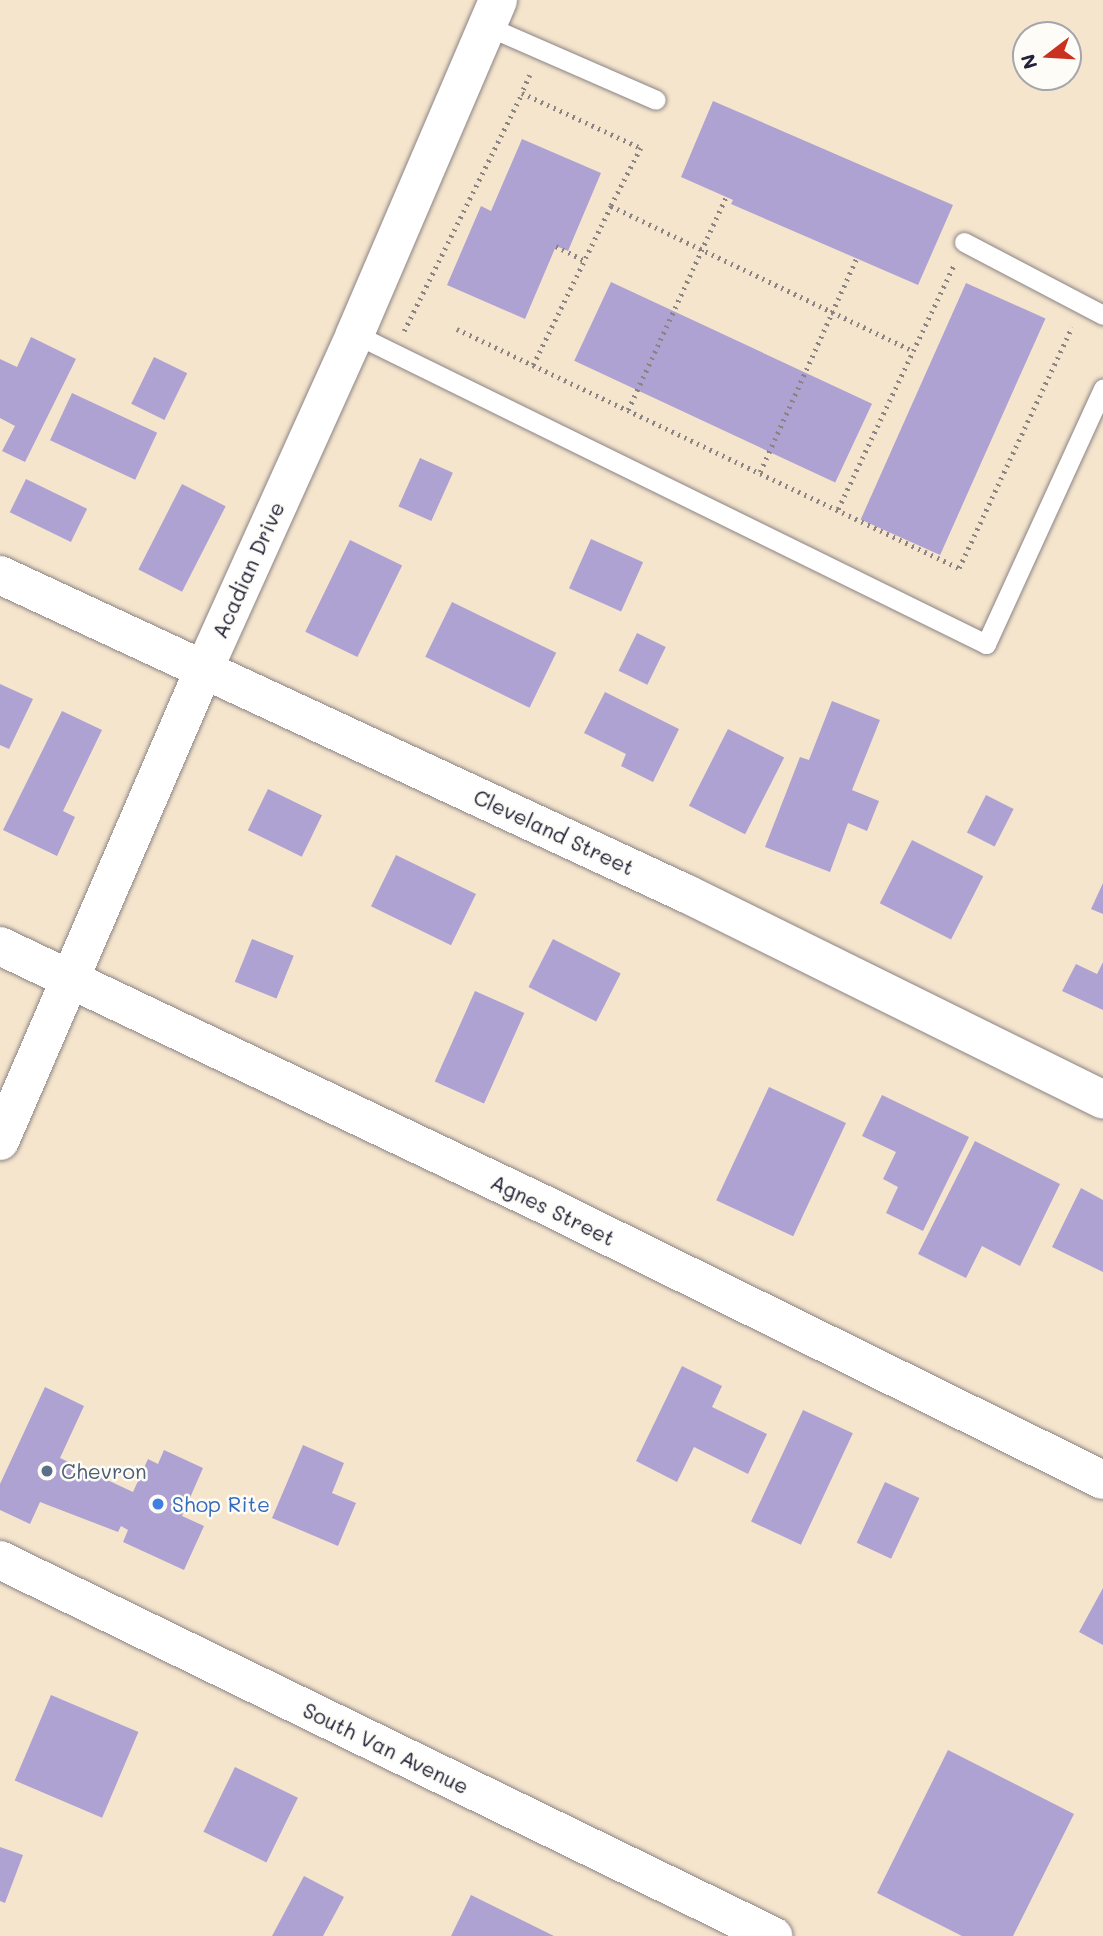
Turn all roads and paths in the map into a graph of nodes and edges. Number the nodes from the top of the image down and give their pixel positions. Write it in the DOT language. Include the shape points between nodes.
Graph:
graph roads {
  1 [pos="493,13"];
  2 [pos="542,50"];
  3 [pos="522,93"];
  4 [pos="656,100"];
  5 [pos="726,197"];
  6 [pos="611,206"];
  7 [pos="964,242"];
  8 [pos="556,246"];
  9 [pos="702,250"];
  10 [pos="856,259"];
  11 [pos="584,260"];
  12 [pos="1083,304"];
  13 [pos="832,312"];
  14 [pos="1103,315"];
  15 [pos="457,329"];
  16 [pos="355,334"];
  17 [pos="914,351"];
  18 [pos="394,352"];
  19 [pos="533,365"];
  20 [pos="1103,387"];
  21 [pos="628,410"];
  22 [pos="760,472"];
  23 [pos="838,509"];
  24 [pos="0,575"];
  25 [pos="204,669"];
  26 [pos="0,946"];
  27 [pos="70,979"];
  28 [pos="1103,1100"];
  29 [pos="0,1141"];
  30 [pos="1103,1480"];
  31 [pos="0,1560"];
  32 [pos="773,1936"];
  1 -- 2 [label="lane"];
  1 -- 16 [label="street, Acadian Drive"];
  2 -- 3 [label="path"];
  2 -- 4 [label="lane"];
  3 -- 6 [label="path" via="640,148"];
  3 -- 18 [label="path"];
  5 -- 9 [label="path"];
  6 -- 9 [label="path"];
  6 -- 11 [label="path"];
  7 -- 12 [label="lane"];
  7 -- 17 [label="path"];
  8 -- 11 [label="path"];
  9 -- 13 [label="path"];
  9 -- 21 [label="path"];
  10 -- 13 [label="path"];
  11 -- 19 [label="path"];
  12 -- 14 [label="lane"];
  12 -- 23 [label="path" via="959,568"];
  13 -- 17 [label="path"];
  13 -- 22 [label="path"];
  15 -- 19 [label="path"];
  16 -- 18 [label="lane"];
  16 -- 25 [label="street, Acadian Drive"];
  17 -- 23 [label="path"];
  18 -- 20 [label="lane" via="986,644"];
  19 -- 21 [label="path"];
  21 -- 22 [label="path"];
  22 -- 23 [label="path"];
  24 -- 25 [label="street, Cleveland Street"];
  25 -- 27 [label="street, Acadian Drive"];
  25 -- 28 [label="street, Cleveland Street" via="687,894"];
  26 -- 27 [label="street, Agnes Street"];
  27 -- 29 [label="street, Acadian Drive"];
  27 -- 30 [label="street, Agnes Street"];
  31 -- 32 [label="street, South Van Avenue"];
}
